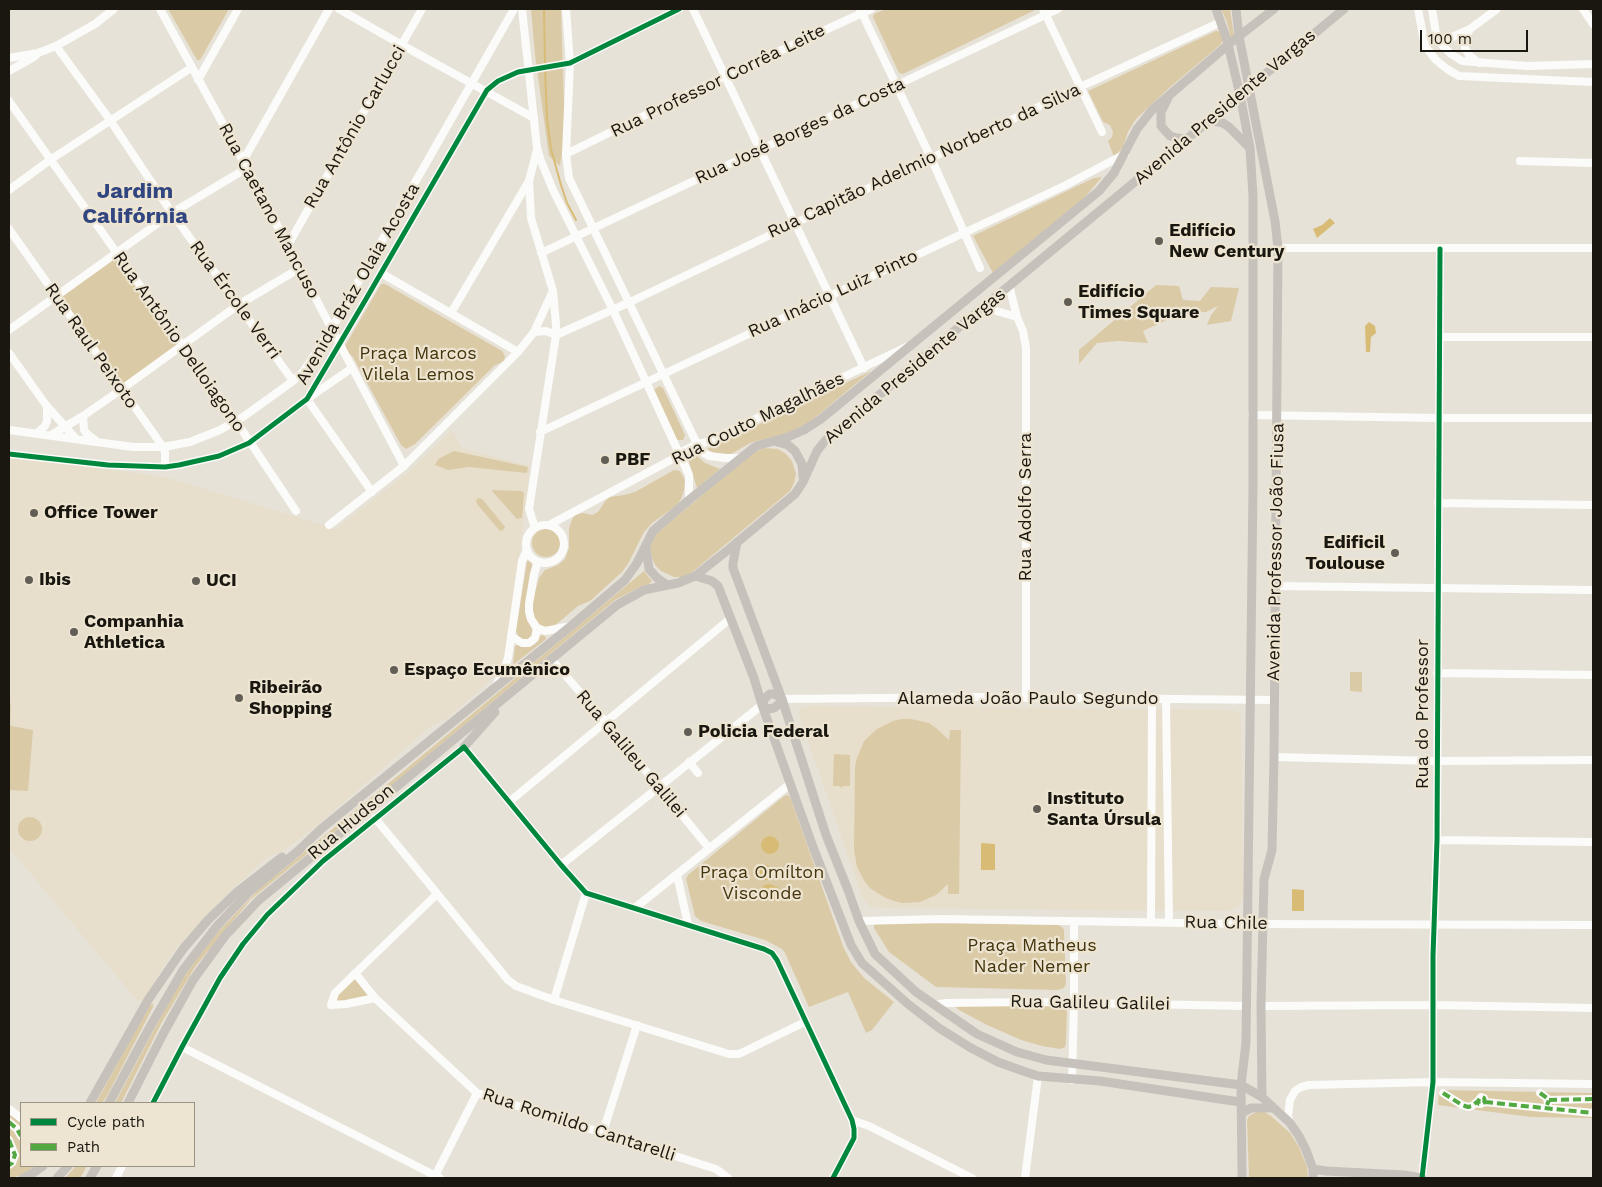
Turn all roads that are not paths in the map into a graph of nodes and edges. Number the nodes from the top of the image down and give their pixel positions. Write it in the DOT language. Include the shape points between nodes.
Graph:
graph roads {
  1 [pos="114,9"];
  2 [pos="160,9"];
  3 [pos="238,9"];
  4 [pos="329,9"];
  5 [pos="339,9"];
  6 [pos="422,9"];
  7 [pos="514,9"];
  8 [pos="522,9"];
  9 [pos="566,9"];
  10 [pos="679,9"];
  11 [pos="693,9"];
  12 [pos="871,9"];
  13 [pos="1058,9"];
  14 [pos="1216,9"];
  15 [pos="1236,9"];
  16 [pos="1274,9"];
  17 [pos="1332,9"];
  18 [pos="1344,9"];
  19 [pos="1418,9"];
  20 [pos="1432,9"];
  21 [pos="1497,9"];
  22 [pos="1584,9"];
  23 [pos="861,11"];
  24 [pos="1044,12"];
  25 [pos="1221,22"];
  26 [pos="1328,22"];
  27 [pos="1593,24"];
  28 [pos="1435,26"];
  29 [pos="1421,28"];
  30 [pos="1470,29"];
  31 [pos="1239,36"];
  32 [pos="1438,40"];
  33 [pos="1229,44"];
  34 [pos="402,45"];
  35 [pos="56,46"];
  36 [pos="38,53"];
  37 [pos="9,58"];
  38 [pos="1479,62"];
  39 [pos="570,63"];
  40 [pos="1593,64"];
  41 [pos="1526,66"];
  42 [pos="191,68"];
  43 [pos="530,70"];
  44 [pos="9,71"];
  45 [pos="726,76"];
  46 [pos="1526,79"];
  47 [pos="198,80"];
  48 [pos="473,82"];
  49 [pos="1593,82"];
  50 [pos="897,85"];
  51 [pos="1080,87"];
  52 [pos="1249,87"];
  53 [pos="487,90"];
  54 [pos="1171,94"];
  55 [pos="1240,94"];
  56 [pos="9,101"];
  57 [pos="534,118"];
  58 [pos="110,120"];
  59 [pos="1209,120"];
  60 [pos="1102,132"];
  61 [pos="1187,138"];
  62 [pos="537,148"];
  63 [pos="1250,148"];
  64 [pos="760,150"];
  65 [pos="566,154"];
  66 [pos="1125,154"];
  67 [pos="931,158"];
  68 [pos="50,160"];
  69 [pos="1520,162"];
  70 [pos="1593,163"];
  71 [pos="245,165"];
  72 [pos="416,180"];
  73 [pos="529,181"];
  74 [pos="9,190"];
  75 [pos="427,193"];
  76 [pos="172,213"];
  77 [pos="795,222"];
  78 [pos="9,229"];
  79 [pos="593,229"];
  80 [pos="964,232"];
  81 [pos="576,237"];
  82 [pos="288,245"];
  83 [pos="1278,248"];
  84 [pos="1593,248"];
  85 [pos="1440,249"];
  86 [pos="116,253"];
  87 [pos="541,253"];
  88 [pos="300,268"];
  89 [pos="980,268"];
  90 [pos="381,273"];
  91 [pos="1009,285"];
  92 [pos="553,291"];
  93 [pos="56,296"];
  94 [pos="829,296"];
  95 [pos="628,303"];
  96 [pos="238,305"];
  97 [pos="983,307"];
  98 [pos="613,310"];
  99 [pos="451,314"];
  100 [pos="1017,317"];
  101 [pos="332,328"];
  102 [pos="9,330"];
  103 [pos="534,332"];
  104 [pos="556,335"];
  105 [pos="1440,337"];
  106 [pos="1593,337"];
  107 [pos="340,343"];
  108 [pos="914,343"];
  109 [pos="182,346"];
  110 [pos="518,352"];
  111 [pos="9,354"];
  112 [pos="352,368"];
  113 [pos="864,368"];
  114 [pos="663,375"];
  115 [pos="293,381"];
  116 [pos="646,383"];
  117 [pos="122,389"];
  118 [pos="307,399"];
  119 [pos="46,405"];
  120 [pos="1252,415"];
  121 [pos="1278,415"];
  122 [pos="83,416"];
  123 [pos="1439,418"];
  124 [pos="1593,418"];
  125 [pos="236,422"];
  126 [pos="65,427"];
  127 [pos="9,430"];
  128 [pos="540,432"];
  129 [pos="37,433"];
  130 [pos="51,435"];
  131 [pos="76,439"];
  132 [pos="774,441"];
  133 [pos="99,442"];
  134 [pos="249,443"];
  135 [pos="697,444"];
  136 [pos="163,447"];
  137 [pos="679,453"];
  138 [pos="9,454"];
  139 [pos="740,458"];
  140 [pos="404,466"];
  141 [pos="165,467"];
  142 [pos="802,482"];
  143 [pos="372,492"];
  144 [pos="689,500"];
  145 [pos="1438,503"];
  146 [pos="1593,505"];
  147 [pos="296,511"];
  148 [pos="329,525"];
  149 [pos="549,525"];
  150 [pos="535,528"];
  151 [pos="736,542"];
  152 [pos="646,545"];
  153 [pos="527,550"];
  154 [pos="538,562"];
  155 [pos="695,576"];
  156 [pos="667,585"];
  157 [pos="1275,586"];
  158 [pos="1438,588"];
  159 [pos="1593,590"];
  160 [pos="731,618"];
  161 [pos="572,626"];
  162 [pos="537,628"];
  163 [pos="511,636"];
  164 [pos="552,660"];
  165 [pos="1437,673"];
  166 [pos="1593,675"];
  167 [pos="495,688"];
  168 [pos="507,696"];
  169 [pos="1026,698"];
  170 [pos="782,699"];
  171 [pos="1152,700"];
  172 [pos="1166,700"];
  173 [pos="1250,700"];
  174 [pos="1274,700"];
  175 [pos="762,705"];
  176 [pos="605,721"];
  177 [pos="464,747"];
  178 [pos="1274,757"];
  179 [pos="1593,760"];
  180 [pos="1437,761"];
  181 [pos="689,762"];
  182 [pos="698,773"];
  183 [pos="790,784"];
  184 [pos="658,787"];
  185 [pos="509,802"];
  186 [pos="375,818"];
  187 [pos="826,835"];
  188 [pos="1437,840"];
  189 [pos="811,842"];
  190 [pos="1593,842"];
  191 [pos="709,848"];
  192 [pos="298,851"];
  193 [pos="561,866"];
  194 [pos="677,875"];
  195 [pos="586,893"];
  196 [pos="437,894"];
  197 [pos="636,908"];
  198 [pos="859,921"];
  199 [pos="1074,921"];
  200 [pos="1151,922"];
  201 [pos="1169,922"];
  202 [pos="688,924"];
  203 [pos="1247,924"];
  204 [pos="1263,924"];
  205 [pos="1434,924"];
  206 [pos="1593,924"];
  207 [pos="355,972"];
  208 [pos="375,998"];
  209 [pos="554,1000"];
  210 [pos="1074,1002"];
  211 [pos="935,1005"];
  212 [pos="1432,1005"];
  213 [pos="1245,1006"];
  214 [pos="1261,1006"];
  215 [pos="1593,1008"];
  216 [pos="805,1022"];
  217 [pos="637,1025"];
  218 [pos="978,1034"];
  219 [pos="182,1047"];
  220 [pos="971,1048"];
  221 [pos="1073,1064"];
  222 [pos="1038,1076"];
  223 [pos="1072,1080"];
  224 [pos="1432,1082"];
  225 [pos="1593,1084"];
  226 [pos="1240,1086"];
  227 [pos="477,1093"];
  228 [pos="1443,1093"];
  229 [pos="1540,1093"];
  230 [pos="1262,1097"];
  231 [pos="1593,1099"];
  232 [pos="1549,1100"];
  233 [pos="91,1102"];
  234 [pos="110,1102"];
  235 [pos="129,1102"];
  236 [pos="154,1102"];
  237 [pos="1240,1102"];
  238 [pos="1272,1108"];
  239 [pos="1540,1108"];
  240 [pos="9,1109"];
  241 [pos="1242,1113"];
  242 [pos="1593,1113"];
  243 [pos="20,1117"];
  244 [pos="852,1120"];
  245 [pos="9,1122"];
  246 [pos="1290,1123"];
  247 [pos="603,1132"];
  248 [pos="20,1134"];
  249 [pos="9,1140"];
  250 [pos="14,1160"];
  251 [pos="42,1167"];
  252 [pos="67,1167"];
  253 [pos="1313,1174"];
  254 [pos="437,1177"];
  255 [pos="1404,1177"];
  256 [pos="23,1178"];
  257 [pos="57,1178"];
  258 [pos="728,1178"];
  259 [pos="833,1178"];
  260 [pos="972,1178"];
  261 [pos="1025,1178"];
  262 [pos="1242,1178"];
  263 [pos="1422,1178"];
  1 -- 35 [label="street"];
  2 -- 42 [label="street, Rua Caetano Mancuso"];
  3 -- 47 [label="street"];
  4 -- 71 [label="street"];
  5 -- 34 [label="street"];
  6 -- 34 [label="street, Rua Antônio Carlucci"];
  7 -- 48 [label="street, Avenida Bráz Olaia Acosta"];
  8 -- 43 [label="street"];
  9 -- 39 [label="street"];
  10 -- 39 [label="street, Avenida Bráz Olaia Acosta"];
  11 -- 45 [label="street"];
  12 -- 23 [label="street, Rua Professor Corrêa Leite"];
  13 -- 24 [label="street, Rua José Borges da Costa"];
  14 -- 25 [label="main road, Avenida Professor João Fiusa"];
  15 -- 31 [label="main road, Avenida Professor João Fiusa"];
  16 -- 31 [label="main road, Avenida Presidente Vargas"];
  17 -- 26 [label="main road"];
  18 -- 26 [label="main road, Avenida Presidente Vargas"];
  19 -- 29 [label="street"];
  20 -- 28 [label="street"];
  21 -- 30 [label="street"];
  22 -- 27 [label="street"];
  23 -- 45 [label="street, Rua Professor Corrêa Leite"];
  23 -- 50 [label="street"];
  24 -- 50 [label="street, Rua José Borges da Costa"];
  24 -- 51 [label="street"];
  25 -- 33 [label="main road, Avenida Professor João Fiusa"];
  25 -- 51 [label="street, Rua Capitão Adelmio Norberto da Silva"];
  26 -- 52 [label="main road, Avenida Presidente Vargas"];
  28 -- 29 [label="street"];
  28 -- 32 [label="street"];
  29 -- 46 [label="street" via="1425,46 1436,60 1459,76"];
  30 -- 32 [label="street"];
  30 -- 38 [label="street" via="1464,40 1465,48"];
  31 -- 33 [label="main road, Avenida Presidente Vargas"];
  31 -- 52 [label="main road, Avenida Professor João Fiusa"];
  32 -- 38 [label="street" via="1442,47 1462,61"];
  33 -- 54 [label="main road, Avenida Presidente Vargas"];
  33 -- 55 [label="main road, Avenida Professor João Fiusa"];
  34 -- 48 [label="street"];
  34 -- 82 [label="street, Rua Antônio Carlucci"];
  35 -- 36 [label="street"];
  35 -- 58 [label="street, Rua Ércole Verri"];
  36 -- 37 [label="street"];
  36 -- 44 [label="street"];
  38 -- 41 [label="street"];
  39 -- 43 [label="street, Avenida Bráz Olaia Acosta"];
  39 -- 65 [label="street"];
  40 -- 41 [label="street"];
  41 -- 46 [label="street"];
  42 -- 47 [label="street, Rua Caetano Mancuso"];
  42 -- 58 [label="street"];
  43 -- 53 [label="street, Avenida Bráz Olaia Acosta" via="508,75"];
  43 -- 57 [label="street"];
  45 -- 64 [label="street"];
  45 -- 65 [label="street, Rua Professor Corrêa Leite"];
  46 -- 49 [label="street"];
  47 -- 71 [label="street, Rua Caetano Mancuso"];
  48 -- 53 [label="street"];
  48 -- 72 [label="street, Avenida Bráz Olaia Acosta"];
  50 -- 64 [label="street, Rua José Borges da Costa"];
  50 -- 67 [label="street"];
  51 -- 60 [label="street"];
  51 -- 67 [label="street, Rua Capitão Adelmio Norberto da Silva"];
  52 -- 55 [label="main road, Avenida Presidente Vargas"];
  52 -- 83 [label="main road, Avenida Professor João Fiusa"];
  53 -- 57 [label="street"];
  53 -- 75 [label="street, Avenida Bráz Olaia Acosta"];
  54 -- 61 [label="main road" via="1161,112 1161,126 1170,136"];
  54 -- 66 [label="main road, Avenida Presidente Vargas" via="1142,122"];
  55 -- 59 [label="main road, Avenida Presidente Vargas"];
  55 -- 63 [label="main road, Avenida Professor João Fiusa"];
  56 -- 68 [label="street, Rua Antônio Delloiagono"];
  57 -- 62 [label="street"];
  58 -- 68 [label="street"];
  58 -- 76 [label="street, Rua Ércole Verri"];
  59 -- 61 [label="main road, Avenida Presidente Vargas"];
  59 -- 63 [label="main road" via="1229,127"];
  61 -- 91 [label="main road, Avenida Presidente Vargas"];
  62 -- 73 [label="street"];
  62 -- 81 [label="street"];
  63 -- 120 [label="main road, Avenida Professor João Fiusa" via="1253,196"];
  64 -- 77 [label="street"];
  64 -- 79 [label="street, Rua José Borges da Costa"];
  65 -- 79 [label="street" via="569,178"];
  66 -- 80 [label="street, Rua Inácio Luiz Pinto"];
  66 -- 108 [label="main road, Avenida Presidente Vargas" via="1099,191"];
  67 -- 77 [label="street, Rua Capitão Adelmio Norberto da Silva"];
  67 -- 80 [label="street"];
  68 -- 74 [label="street"];
  68 -- 86 [label="street, Rua Antônio Delloiagono"];
  69 -- 70 [label="street"];
  71 -- 76 [label="street"];
  71 -- 82 [label="street, Rua Caetano Mancuso"];
  72 -- 75 [label="street" via="425,184"];
  72 -- 101 [label="street, Avenida Bráz Olaia Acosta"];
  73 -- 87 [label="street" via="531,218"];
  73 -- 99 [label="street"];
  75 -- 90 [label="street, Avenida Bráz Olaia Acosta"];
  76 -- 86 [label="street"];
  76 -- 96 [label="street, Rua Ércole Verri"];
  77 -- 94 [label="street"];
  77 -- 95 [label="street, Rua Capitão Adelmio Norberto da Silva"];
  78 -- 93 [label="street, Rua Raul Peixoto"];
  79 -- 81 [label="street, Rua José Borges da Costa"];
  79 -- 95 [label="street"];
  80 -- 89 [label="street"];
  80 -- 94 [label="street, Rua Inácio Luiz Pinto"];
  81 -- 87 [label="street, Rua José Borges da Costa"];
  81 -- 98 [label="street"];
  82 -- 88 [label="street, Rua Caetano Mancuso"];
  83 -- 85 [label="street"];
  83 -- 121 [label="main road, Avenida Professor João Fiusa"];
  84 -- 85 [label="street"];
  85 -- 105 [label="street, Rua do Professor"];
  86 -- 93 [label="street"];
  86 -- 109 [label="street, Rua Antônio Delloiagono"];
  87 -- 92 [label="street"];
  88 -- 96 [label="street"];
  88 -- 101 [label="street, Rua Caetano Mancuso"];
  90 -- 99 [label="street"];
  90 -- 107 [label="street, Avenida Bráz Olaia Acosta"];
  91 -- 97 [label="main road, Avenida Presidente Vargas"];
  91 -- 100 [label="street, Rua Adolfo Serra"];
  92 -- 103 [label="street"];
  92 -- 104 [label="street"];
  93 -- 102 [label="street"];
  93 -- 117 [label="street, Rua Raul Peixoto"];
  94 -- 113 [label="street"];
  94 -- 114 [label="street, Rua Inácio Luiz Pinto"];
  95 -- 98 [label="street, Rua Capitão Adelmio Norberto da Silva"];
  95 -- 114 [label="street"];
  96 -- 109 [label="street"];
  96 -- 115 [label="street, Rua Ércole Verri"];
  97 -- 100 [label="street"];
  97 -- 142 [label="main road, Avenida Presidente Vargas" via="825,441"];
  98 -- 104 [label="street, Rua Capitão Adelmio Norberto da Silva"];
  98 -- 116 [label="street"];
  99 -- 110 [label="street"];
  100 -- 169 [label="street, Rua Adolfo Serra" via="1026,348"];
  101 -- 107 [label="street, Rua Caetano Mancuso"];
  101 -- 115 [label="street, Avenida Bráz Olaia Acosta" via="306,368"];
  103 -- 104 [label="street" via="546,331"];
  103 -- 110 [label="street"];
  104 -- 128 [label="street"];
  105 -- 106 [label="street"];
  105 -- 123 [label="street, Rua do Professor"];
  107 -- 112 [label="street, Rua Caetano Mancuso"];
  107 -- 118 [label="street, Avenida Bráz Olaia Acosta"];
  108 -- 113 [label="street, Rua Couto Magalhães"];
  108 -- 132 [label="main road, Avenida Presidente Vargas" via="821,419 804,430"];
  109 -- 117 [label="street"];
  109 -- 125 [label="street, Rua Antônio Delloiagono"];
  110 -- 140 [label="street"];
  111 -- 119 [label="street"];
  112 -- 118 [label="street"];
  112 -- 140 [label="street, Rua Caetano Mancuso"];
  113 -- 135 [label="street, Rua Couto Magalhães"];
  114 -- 116 [label="street, Rua Inácio Luiz Pinto"];
  114 -- 135 [label="street"];
  115 -- 125 [label="street, Avenida Bráz Olaia Acosta"];
  116 -- 128 [label="street, Rua Inácio Luiz Pinto"];
  116 -- 137 [label="street"];
  117 -- 122 [label="street"];
  117 -- 136 [label="street, Rua Raul Peixoto"];
  118 -- 134 [label="street, Avenida Bráz Olaia Acosta"];
  118 -- 143 [label="street"];
  119 -- 126 [label="street"];
  119 -- 129 [label="street" via="47,421"];
  120 -- 121 [label="street"];
  120 -- 173 [label="main road, Avenida Professor João Fiusa"];
  121 -- 123 [label="street"];
  121 -- 157 [label="main road, Avenida Professor João Fiusa"];
  122 -- 126 [label="street"];
  122 -- 133 [label="street" via="87,434"];
  123 -- 124 [label="street"];
  123 -- 145 [label="street, Rua do Professor"];
  125 -- 134 [label="street, Rua Antônio Delloiagono"];
  125 -- 136 [label="street, Avenida Bráz Olaia Acosta" via="190,442"];
  126 -- 130 [label="street"];
  126 -- 131 [label="street"];
  127 -- 129 [label="street, Avenida Bráz Olaia Acosta"];
  128 -- 150 [label="street" via="529,510"];
  129 -- 130 [label="street, Avenida Bráz Olaia Acosta"];
  130 -- 131 [label="street, Avenida Bráz Olaia Acosta"];
  131 -- 133 [label="street, Avenida Bráz Olaia Acosta"];
  132 -- 139 [label="main road, Avenida Presidente Vargas" via="756,446"];
  132 -- 142 [label="main road" via="788,445 798,456 803,469"];
  133 -- 136 [label="street, Avenida Bráz Olaia Acosta"];
  134 -- 141 [label="street, Avenida Bráz Olaia Acosta" via="219,456"];
  134 -- 147 [label="street, Rua Antônio Delloiagono"];
  135 -- 137 [label="street, Rua Couto Magalhães"];
  135 -- 139 [label="street" via="709,456"];
  136 -- 141 [label="street, Rua Raul Peixoto"];
  137 -- 144 [label="street" via="689,476"];
  137 -- 149 [label="street, Rua Couto Magalhães" via="672,460"];
  138 -- 141 [label="street, Avenida Bráz Olaia Acosta" via="108,465"];
  139 -- 144 [label="main road, Avenida Presidente Vargas"];
  140 -- 143 [label="street"];
  142 -- 151 [label="main road, Avenida Presidente Vargas" via="789,499"];
  143 -- 148 [label="street"];
  144 -- 152 [label="main road, Avenida Presidente Vargas" via="653,531"];
  145 -- 146 [label="street"];
  145 -- 158 [label="street, Rua do Professor"];
  149 -- 150 [label="street"];
  149 -- 154 [label="street" via="560,531 563,549 561,555 551,562"];
  150 -- 153 [label="street" via="527,537"];
  151 -- 155 [label="main road, Avenida Presidente Vargas"];
  151 -- 170 [label="main road" via="733,568"];
  152 -- 156 [label="main road" via="649,568"];
  152 -- 161 [label="main road, Avenida Presidente Vargas" via="625,580"];
  153 -- 154 [label="street"];
  153 -- 163 [label="street" via="522,561"];
  154 -- 162 [label="street" via="529,612"];
  155 -- 156 [label="main road, Avenida Presidente Vargas"];
  155 -- 160 [label="main road" via="718,586"];
  156 -- 164 [label="main road, Avenida Presidente Vargas" via="644,590 617,605"];
  157 -- 158 [label="street"];
  157 -- 174 [label="main road, Avenida Professor João Fiusa"];
  158 -- 159 [label="street"];
  158 -- 165 [label="street, Rua do Professor"];
  160 -- 175 [label="main road"];
  160 -- 176 [label="street"];
  161 -- 162 [label="street" via="545,631"];
  161 -- 167 [label="main road, Avenida Presidente Vargas"];
  162 -- 163 [label="street" via="535,638 529,643 522,643"];
  163 -- 167 [label="street" via="504,669"];
  164 -- 168 [label="main road, Avenida Presidente Vargas"];
  164 -- 176 [label="street, Rua Galileu Galilei"];
  165 -- 166 [label="street"];
  165 -- 180 [label="street, Rua do Professor"];
  167 -- 192 [label="main road, Avenida Presidente Vargas"];
  168 -- 177 [label="main road"];
  168 -- 235 [label="main road, Avenida Presidente Vargas" via="241,917 193,980"];
  169 -- 170 [label="street, Alameda João Paulo Segundo"];
  169 -- 171 [label="street, Alameda João Paulo Segundo"];
  170 -- 175 [label="main road" via="774,708"];
  170 -- 175 [label="main road" via="770,694"];
  170 -- 187 [label="main road"];
  171 -- 172 [label="street, Alameda João Paulo Segundo"];
  171 -- 200 [label="street"];
  172 -- 173 [label="street, Alameda João Paulo Segundo"];
  172 -- 201 [label="street"];
  173 -- 174 [label="street, Alameda João Paulo Segundo"];
  173 -- 203 [label="main road, Avenida Professor João Fiusa"];
  174 -- 178 [label="main road, Avenida Professor João Fiusa"];
  175 -- 181 [label="street"];
  175 -- 183 [label="main road"];
  176 -- 184 [label="street, Rua Galileu Galilei"];
  176 -- 185 [label="street"];
  177 -- 185 [label="street"];
  177 -- 186 [label="street, Rua Hudson"];
  178 -- 180 [label="street"];
  178 -- 204 [label="main road, Avenida Professor João Fiusa" via="1272,850 1264,879"];
  179 -- 180 [label="street"];
  180 -- 188 [label="street, Rua do Professor"];
  181 -- 182 [label="street"];
  181 -- 184 [label="street"];
  183 -- 189 [label="main road"];
  183 -- 191 [label="street"];
  184 -- 191 [label="street, Rua Galileu Galilei"];
  184 -- 193 [label="street"];
  185 -- 193 [label="street"];
  186 -- 196 [label="street"];
  186 -- 219 [label="street, Rua Hudson" via="323,860 243,944"];
  187 -- 189 [label="main road"];
  187 -- 198 [label="main road"];
  188 -- 190 [label="street"];
  188 -- 205 [label="street, Rua do Professor"];
  189 -- 220 [label="main road" via="851,945 862,963 939,1028"];
  191 -- 194 [label="street"];
  192 -- 233 [label="main road" via="291,851 237,892 182,949 148,1000"];
  192 -- 234 [label="main road, Avenida Presidente Vargas" via="234,907 183,970"];
  193 -- 195 [label="street"];
  194 -- 197 [label="street"];
  194 -- 202 [label="street"];
  195 -- 197 [label="street"];
  195 -- 209 [label="street"];
  196 -- 207 [label="street"];
  196 -- 209 [label="street" via="508,980"];
  197 -- 202 [label="street"];
  198 -- 199 [label="street, Rua Chile"];
  198 -- 211 [label="main road" via="875,954"];
  199 -- 200 [label="street, Rua Chile"];
  199 -- 210 [label="street"];
  200 -- 201 [label="street, Rua Chile"];
  201 -- 203 [label="street, Rua Chile"];
  202 -- 216 [label="street" via="772,953"];
  203 -- 204 [label="street, Rua Chile"];
  203 -- 213 [label="main road, Avenida Professor João Fiusa"];
  204 -- 205 [label="street, Rua Chile"];
  204 -- 214 [label="main road, Avenida Professor João Fiusa"];
  205 -- 206 [label="street, Rua Chile"];
  205 -- 212 [label="street, Rua do Professor"];
  207 -- 208 [label="street, Rua Romildo Cantarelli"];
  207 -- 208 [label="street" via="335,993 330,1005"];
  208 -- 227 [label="street, Rua Romildo Cantarelli"];
  209 -- 217 [label="street"];
  210 -- 211 [label="street, Rua Galileu Galilei"];
  210 -- 213 [label="street, Rua Galileu Galilei"];
  210 -- 221 [label="street"];
  211 -- 218 [label="main road"];
  212 -- 214 [label="street"];
  212 -- 215 [label="street"];
  212 -- 224 [label="street, Rua do Professor"];
  213 -- 226 [label="main road, Avenida Professor João Fiusa" via="1246,1043"];
  214 -- 230 [label="main road, Avenida Professor João Fiusa"];
  216 -- 217 [label="street" via="739,1054 729,1054"];
  216 -- 244 [label="street"];
  217 -- 247 [label="street"];
  218 -- 220 [label="main road"];
  218 -- 221 [label="main road" via="1017,1052"];
  219 -- 236 [label="street, Rua Hudson"];
  219 -- 254 [label="street"];
  220 -- 222 [label="main road" via="998,1062"];
  221 -- 223 [label="street"];
  221 -- 226 [label="main road"];
  222 -- 223 [label="main road"];
  222 -- 261 [label="street"];
  223 -- 237 [label="main road"];
  224 -- 225 [label="street"];
  224 -- 246 [label="street" via="1301,1087 1290,1100"];
  224 -- 263 [label="street, Rua do Professor"];
  226 -- 230 [label="main road"];
  226 -- 237 [label="main road, Avenida Professor João Fiusa"];
  227 -- 247 [label="street, Rua Romildo Cantarelli"];
  227 -- 254 [label="street"];
  228 -- 239 [label="street" via="1468,1107 1482,1101"];
  229 -- 232 [label="street"];
  230 -- 238 [label="main road"];
  231 -- 232 [label="street"];
  232 -- 239 [label="street" via="1547,1106"];
  237 -- 241 [label="main road, Avenida Professor João Fiusa"];
  238 -- 241 [label="main road" via="1252,1108"];
  238 -- 246 [label="main road"];
  239 -- 242 [label="street"];
  240 -- 243 [label="street"];
  241 -- 262 [label="main road, Avenida Professor João Fiusa"];
  244 -- 259 [label="street" via="854,1138"];
  244 -- 260 [label="street"];
  245 -- 248 [label="street"];
  246 -- 253 [label="main road" via="1300,1136"];
  247 -- 258 [label="street, Rua Romildo Cantarelli" via="716,1169"];
  249 -- 250 [label="street"];
  251 -- 256 [label="main road"];
  252 -- 257 [label="main road"];
  253 -- 255 [label="main road" via="1326,1171"];
  255 -- 263 [label="main road"];
}
